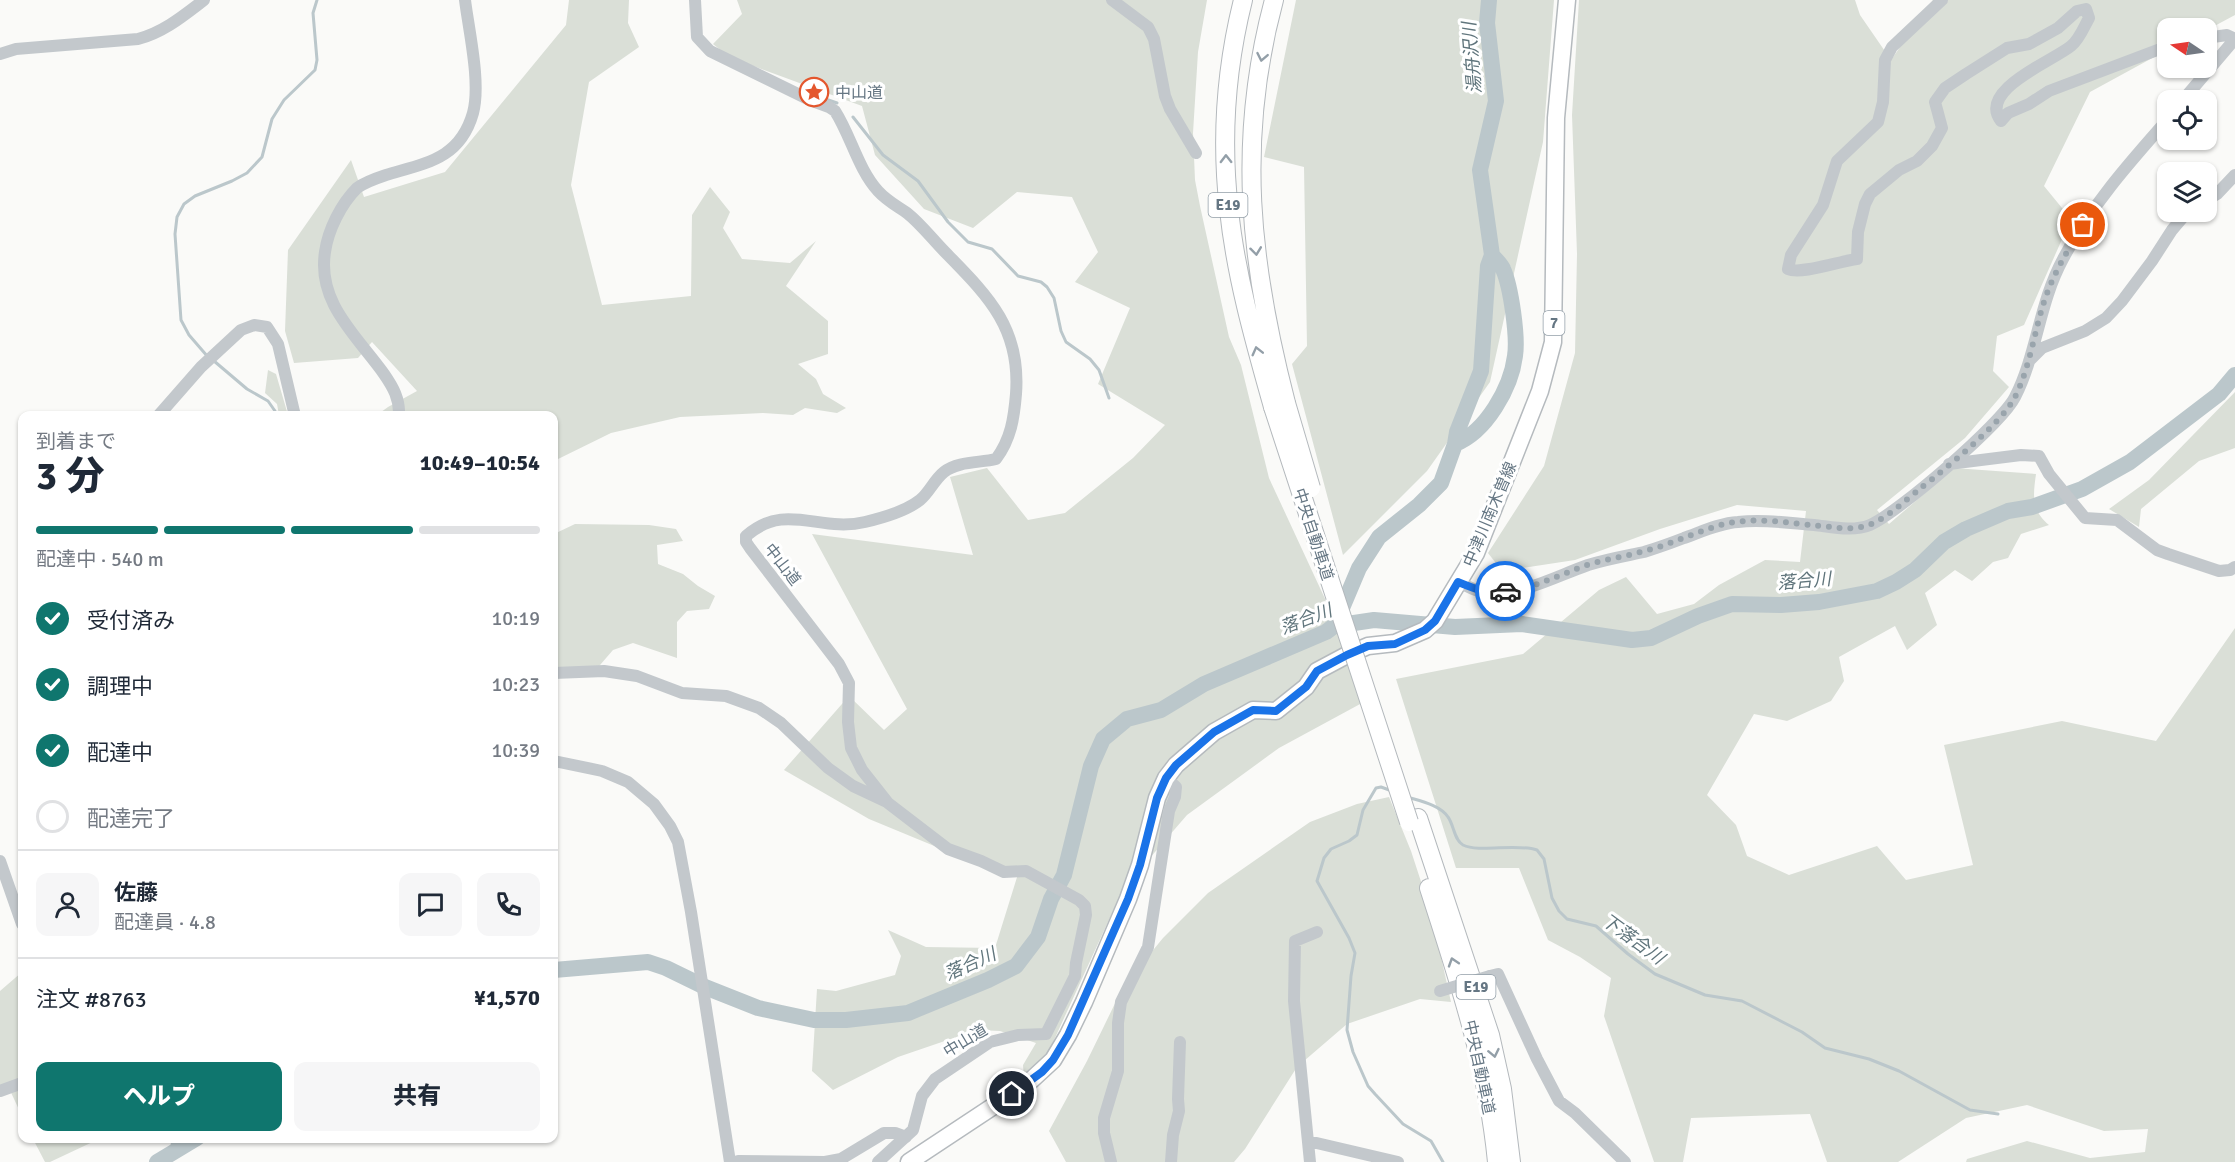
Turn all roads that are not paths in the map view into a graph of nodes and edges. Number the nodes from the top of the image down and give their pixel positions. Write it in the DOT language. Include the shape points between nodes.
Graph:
graph roads {
  1 [pos="204,0"];
  2 [pos="465,0"];
  3 [pos="695,0"];
  4 [pos="1112,0"];
  5 [pos="1242,0"];
  6 [pos="1274,0"];
  7 [pos="1567,0"];
  8 [pos="1942,0"];
  9 [pos="2217,36"];
  10 [pos="2235,39"];
  11 [pos="2157,50"];
  12 [pos="0,54"];
  13 [pos="2192,90"];
  14 [pos="2157,131"];
  15 [pos="1196,153"];
  16 [pos="2235,175"];
  17 [pos="2217,194"];
  18 [pos="2180,222"];
  19 [pos="2028,362"];
  20 [pos="1280,405"];
  21 [pos="162,411"];
  22 [pos="294,411"];
  23 [pos="400,411"];
  24 [pos="1949,464"];
  25 [pos="2235,567"];
  26 [pos="1458,582"];
  27 [pos="558,673"];
  28 [pos="558,762"];
  29 [pos="1166,778"];
  30 [pos="888,803"];
  31 [pos="1413,820"];
  32 [pos="0,861"];
  33 [pos="18,913"];
  34 [pos="1317,932"];
  35 [pos="1440,992"];
  36 [pos="1180,1042"];
  37 [pos="18,1084"];
  38 [pos="0,1091"];
  39 [pos="906,1137"];
  40 [pos="1308,1141"];
  41 [pos="738,1161"];
  42 [pos="730,1162"];
  43 [pos="878,1162"];
  44 [pos="909,1162"];
  45 [pos="1111,1162"];
  46 [pos="1172,1162"];
  47 [pos="1310,1162"];
  48 [pos="1398,1162"];
  49 [pos="1497,1162"];
  50 [pos="1511,1162"];
  51 [pos="1625,1162"];
  1 -- 12 [label="street" via="170,26 138,39 16,49"];
  2 -- 23 [label="street" via="475,92 473,112 464,134 435,161 358,188 335,219 325,251 325,281 330,299 394,390"];
  3 -- 30 [label="street, 中山道" via="697,37 710,51 835,111 877,190 907,213 990,300 1008,333 1016,374 1013,423 996,459 956,465 944,472 921,500 875,520 846,525 781,518 758,526 746,536 750,548 839,664 849,683 851,748 862,770"];
  4 -- 15 [label="street" via="1148,27 1160,63 1165,96"];
  20 -- 5 [label="highway, 中央自動車道 / E19, one-way" via="1246,303 1229,210 1227,110"];
  6 -- 20 [label="highway, 中央自動車道 / E19, one-way" via="1254,113 1251,209"];
  7 -- 26 [label="main road, 中津川南木曽線 / 7" via="1556,118 1553,342 1540,391 1476,553"];
  8 -- 11 [label="street" via="1892,47 1885,60 1878,122 1837,162 1823,205 1791,255 1788,269 1803,271 1857,260 1858,232 1870,194 1917,161 1942,128 1935,102 1945,88 2007,48 2029,44 2058,28 2077,11 2086,9 2089,18 2073,45 2007,85 1997,107 2001,121 2049,91"];
  9 -- 10 [label="street"];
  10 -- 13 [label="street"];
  14 -- 19 [label="street" via="2121,172 2062,260 2044,301"];
  16 -- 17 [label="street"];
  18 -- 19 [label="street" via="2106,318 2085,332 2042,348"];
  19 -- 24 [label="street" via="2015,398 1996,422"];
  20 -- 31 [label="highway, 中央自動車道 / E19, bridge"];
  21 -- 22 [label="street" via="217,352 246,327 258,325 267,327 278,344"];
  24 -- 25 [label="street" via="2039,456 2085,518 2117,520 2168,555 2219,571"];
  24 -- 26 [label="street" via="1889,513 1859,528 1779,522 1722,524 1519,590 1493,594"];
  26 -- 29 [label="main road, 中津川南木曽線 / 7" via="1430,626 1395,644 1368,646 1317,671 1306,687 1276,711 1253,710 1214,732 1181,759"];
  27 -- 30 [label="street" via="604,671 637,676 682,693 726,696 759,708 828,768"];
  28 -- 42 [label="street" via="628,782 654,804 678,842"];
  29 -- 44 [label="main road, 中津川南木曽線 / 7" via="1128,899 1068,1035 1053,1060 1027,1084"];
  29 -- 45 [label="street" via="1176,787 1175,797 1169,811 1148,947 1121,1002 1118,1071 1104,1118"];
  30 -- 39 [label="street, 中山道" via="948,849 1004,872 1026,871 1079,900 1086,915 1076,976 1046,1034 990,1042 935,1079 922,1096 915,1126"];
  49 -- 31 [label="highway, 中央自動車道 / E19, one-way" via="1476,1040"];
  31 -- 50 [label="highway, 中央自動車道 / E19, one-way" via="1490,1035 1502,1089"];
  32 -- 33 [label="street"];
  34 -- 40 [label="street" via="1295,941 1294,956 1294,1001"];
  35 -- 51 [label="street, bridge" via="1498,974 1559,1101"];
  36 -- 46 [label="street" via="1179,1111"];
  37 -- 38 [label="street"];
  39 -- 41 [label="street" via="884,1133 841,1159 825,1162"];
  39 -- 43 [label="street, 中山道"];
  40 -- 47 [label="street"];
  40 -- 48 [label="street"];
}
